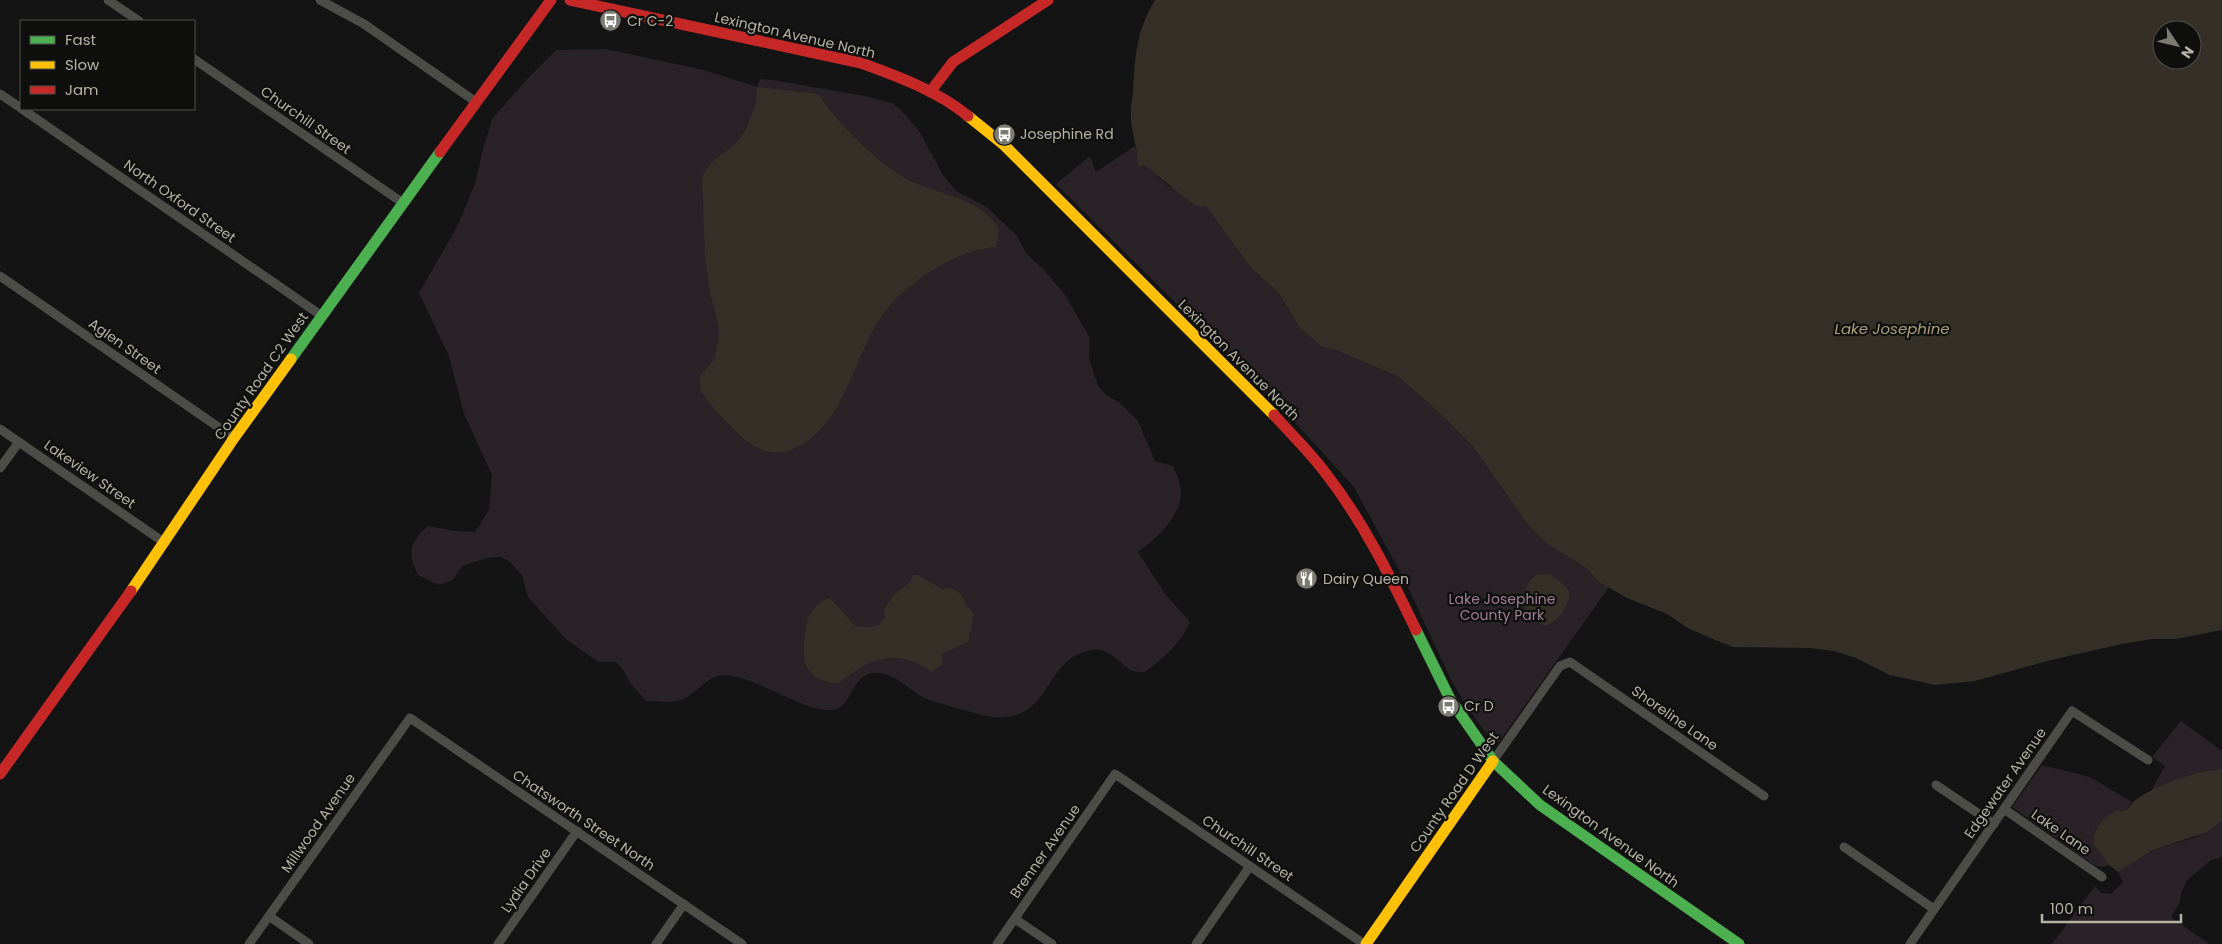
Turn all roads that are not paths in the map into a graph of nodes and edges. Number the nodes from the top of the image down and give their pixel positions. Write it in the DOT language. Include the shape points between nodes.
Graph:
graph roads {
  1 [pos="108,0"];
  2 [pos="320,0"];
  3 [pos="551,0"];
  4 [pos="570,0"];
  5 [pos="1048,0"];
  6 [pos="138,20"];
  7 [pos="195,60"];
  8 [pos="930,92"];
  9 [pos="0,94"];
  10 [pos="476,102"];
  11 [pos="20,108"];
  12 [pos="22,110"];
  13 [pos="403,203"];
  14 [pos="0,276"];
  15 [pos="322,316"];
  16 [pos="0,429"];
  17 [pos="234,438"];
  18 [pos="19,442"];
  19 [pos="0,468"];
  20 [pos="165,543"];
  21 [pos="1570,662"];
  22 [pos="410,718"];
  23 [pos="2148,760"];
  24 [pos="1493,761"];
  25 [pos="0,774"];
  26 [pos="1115,774"];
  27 [pos="1936,785"];
  28 [pos="1764,796"];
  29 [pos="2004,809"];
  30 [pos="1994,824"];
  31 [pos="577,832"];
  32 [pos="1844,847"];
  33 [pos="1250,866"];
  34 [pos="2102,877"];
  35 [pos="684,904"];
  36 [pos="1934,909"];
  37 [pos="269,916"];
  38 [pos="1015,919"];
  39 [pos="249,944"];
  40 [pos="309,944"];
  41 [pos="498,944"];
  42 [pos="656,944"];
  43 [pos="742,944"];
  44 [pos="997,944"];
  45 [pos="1052,944"];
  46 [pos="1196,944"];
  47 [pos="1365,944"];
  48 [pos="1739,944"];
  49 [pos="1910,944"];
  1 -- 6 [label="street"];
  2 -- 10 [label="street" via="364,24"];
  3 -- 10 [label="main road, County Road C2 West"];
  4 -- 8 [label="main road, Lexington Avenue North" via="835,56 888,73"];
  5 -- 8 [label="main road" via="953,62"];
  7 -- 13 [label="street, Churchill Street"];
  8 -- 24 [label="main road, Lexington Avenue North" via="962,111 1004,145 1314,459 1372,542 1445,691"];
  9 -- 11 [label="street, North Oxford Street"];
  10 -- 13 [label="main road, County Road C2 West"];
  12 -- 15 [label="street, North Oxford Street"];
  13 -- 15 [label="main road, County Road C2 West"];
  14 -- 17 [label="street, Aglen Street"];
  15 -- 17 [label="main road, County Road C2 West"];
  16 -- 18 [label="street, Lakeview Street"];
  17 -- 20 [label="main road, County Road C2 West"];
  18 -- 19 [label="street"];
  18 -- 20 [label="street, Lakeview Street"];
  20 -- 25 [label="main road, County Road C2 West"];
  21 -- 24 [label="street, County Road D West" via="1560,666"];
  21 -- 28 [label="street, Shoreline Lane"];
  22 -- 31 [label="street, Chatsworth Street North"];
  22 -- 37 [label="street, Millwood Avenue"];
  23 -- 29 [label="street, Edgewater Avenue" via="2072,711"];
  24 -- 47 [label="main road, County Road D West"];
  24 -- 48 [label="main road, Lexington Avenue North" via="1540,805"];
  26 -- 33 [label="street, Churchill Street"];
  26 -- 38 [label="street, Brenner Avenue"];
  27 -- 30 [label="street"];
  29 -- 30 [label="street, Edgewater Avenue"];
  29 -- 34 [label="street, Lake Lane"];
  30 -- 36 [label="street, Edgewater Avenue"];
  31 -- 35 [label="street, Chatsworth Street North"];
  31 -- 41 [label="street, Lydia Drive"];
  32 -- 36 [label="street"];
  33 -- 46 [label="street"];
  33 -- 47 [label="street, Churchill Street"];
  35 -- 42 [label="street"];
  35 -- 43 [label="street, Chatsworth Street North"];
  36 -- 49 [label="street, Edgewater Avenue"];
  37 -- 39 [label="street, Millwood Avenue"];
  37 -- 40 [label="street"];
  38 -- 44 [label="street, Brenner Avenue"];
  38 -- 45 [label="street"];
}
